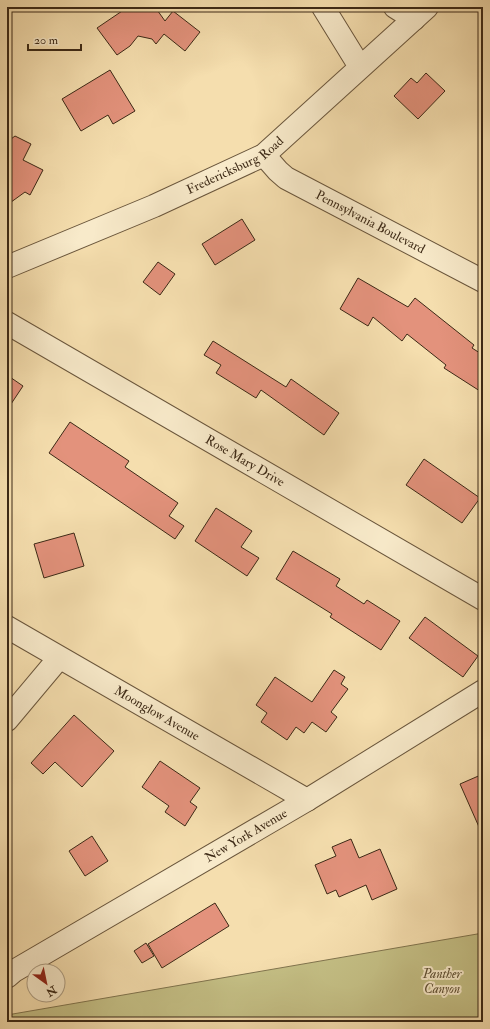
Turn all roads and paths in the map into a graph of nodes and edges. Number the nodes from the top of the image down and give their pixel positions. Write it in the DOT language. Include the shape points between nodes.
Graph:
graph roads {
  1 [pos="323,7"];
  2 [pos="395,7"];
  3 [pos="420,13"];
  4 [pos="360,67"];
  5 [pos="264,155"];
  6 [pos="7,267"];
  7 [pos="483,282"];
  8 [pos="7,323"];
  9 [pos="483,599"];
  10 [pos="7,627"];
  11 [pos="59,658"];
  12 [pos="483,691"];
  13 [pos="7,720"];
  14 [pos="306,800"];
  15 [pos="7,977"];
  1 -- 4 [label="street"];
  2 -- 3 [label="street"];
  3 -- 4 [label="street, Fredericksburg Road"];
  4 -- 5 [label="street, Fredericksburg Road"];
  5 -- 6 [label="street, Fredericksburg Road" via="154,206"];
  5 -- 7 [label="street, Pennsylvania Boulevard" via="278,172 291,180"];
  8 -- 9 [label="street, Rose Mary Drive"];
  10 -- 11 [label="street, Moonglow Avenue"];
  11 -- 13 [label="street"];
  11 -- 14 [label="street, Moonglow Avenue"];
  12 -- 14 [label="street, New York Avenue"];
  14 -- 15 [label="street, New York Avenue"];
}
